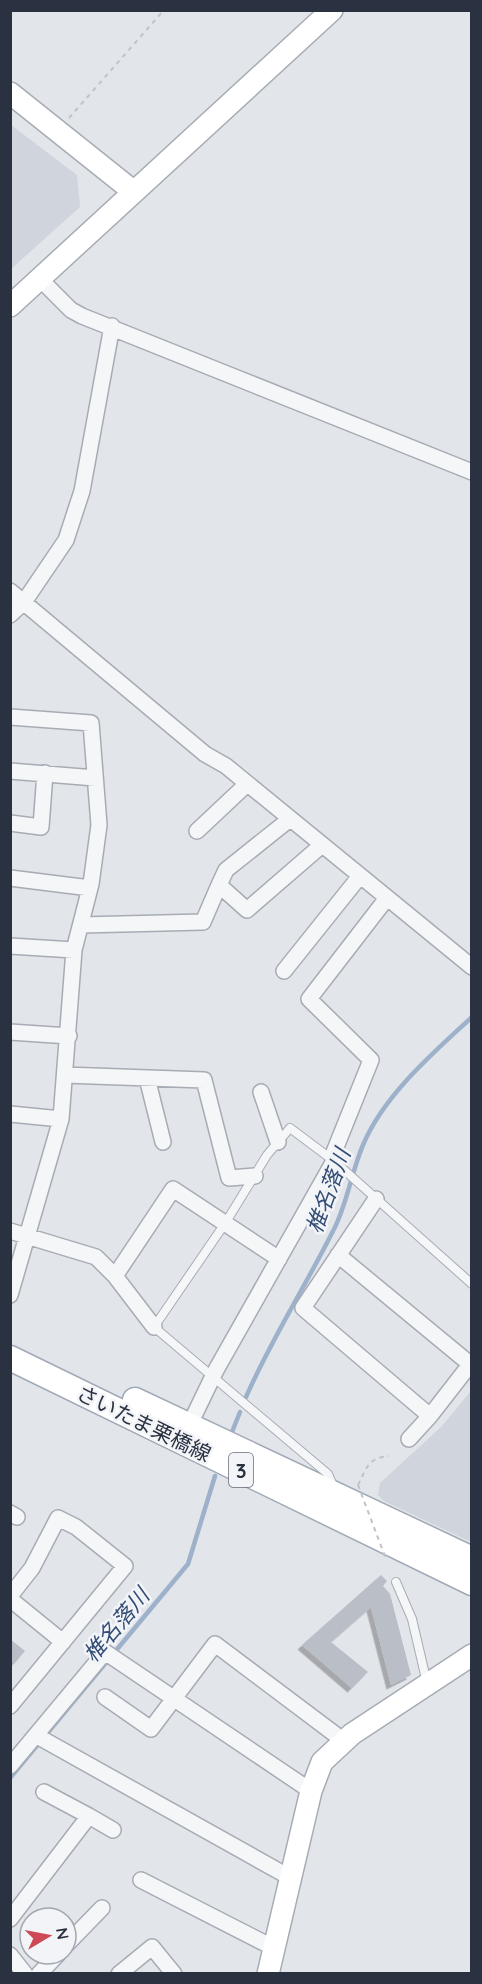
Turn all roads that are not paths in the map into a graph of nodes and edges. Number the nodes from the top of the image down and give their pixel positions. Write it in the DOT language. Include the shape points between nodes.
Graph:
graph roads {
  1 [pos="332,10"];
  2 [pos="10,93"];
  3 [pos="134,192"];
  4 [pos="39,278"];
  5 [pos="10,306"];
  6 [pos="112,326"];
  7 [pos="471,472"];
  8 [pos="10,591"];
  9 [pos="24,602"];
  10 [pos="10,615"];
  11 [pos="10,717"];
  12 [pos="10,771"];
  13 [pos="45,773"];
  14 [pos="95,778"];
  15 [pos="247,784"];
  16 [pos="290,819"];
  17 [pos="10,823"];
  18 [pos="197,831"];
  19 [pos="322,845"];
  20 [pos="360,876"];
  21 [pos="10,878"];
  22 [pos="219,885"];
  23 [pos="90,888"];
  24 [pos="387,898"];
  25 [pos="81,925"];
  26 [pos="10,946"];
  27 [pos="74,950"];
  28 [pos="471,967"];
  29 [pos="284,971"];
  30 [pos="10,1032"];
  31 [pos="69,1036"];
  32 [pos="65,1075"];
  33 [pos="147,1078"];
  34 [pos="261,1092"];
  35 [pos="10,1114"];
  36 [pos="61,1119"];
  37 [pos="163,1142"];
  38 [pos="278,1142"];
  39 [pos="334,1161"];
  40 [pos="255,1176"];
  41 [pos="376,1199"];
  42 [pos="226,1222"];
  43 [pos="10,1231"];
  44 [pos="27,1235"];
  45 [pos="338,1255"];
  46 [pos="279,1259"];
  47 [pos="115,1276"];
  48 [pos="471,1284"];
  49 [pos="10,1295"];
  50 [pos="154,1327"];
  51 [pos="10,1341"];
  52 [pos="10,1358"];
  53 [pos="471,1363"];
  54 [pos="213,1377"];
  55 [pos="430,1416"];
  56 [pos="189,1426"];
  57 [pos="409,1439"];
  58 [pos="348,1490"];
  59 [pos="471,1559"];
  60 [pos="396,1582"];
  61 [pos="471,1583"];
  62 [pos="10,1597"];
  63 [pos="63,1642"];
  64 [pos="471,1655"];
  65 [pos="427,1684"];
  66 [pos="105,1697"];
  67 [pos="172,1698"];
  68 [pos="10,1706"];
  69 [pos="36,1736"];
  70 [pos="344,1741"];
  71 [pos="10,1766"];
  72 [pos="311,1791"];
  73 [pos="44,1792"];
  74 [pos="89,1816"];
  75 [pos="113,1830"];
  76 [pos="291,1878"];
  77 [pos="141,1880"];
  78 [pos="102,1908"];
  79 [pos="10,1919"];
  80 [pos="78,1933"];
  81 [pos="274,1948"];
  82 [pos="119,1974"];
  83 [pos="174,1974"];
  84 [pos="268,1974"];
  1 -- 3 [label="street"];
  2 -- 3 [label="street"];
  3 -- 4 [label="street"];
  4 -- 5 [label="street"];
  4 -- 6 [label="street" via="71,310"];
  6 -- 7 [label="street"];
  6 -- 9 [label="street" via="82,490 66,540"];
  8 -- 9 [label="street"];
  9 -- 10 [label="street"];
  9 -- 15 [label="street" via="205,754"];
  11 -- 14 [label="street" via="92,723"];
  12 -- 13 [label="street"];
  13 -- 14 [label="street"];
  13 -- 17 [label="street" via="41,827"];
  14 -- 23 [label="street" via="99,825"];
  15 -- 16 [label="street"];
  15 -- 18 [label="street"];
  16 -- 19 [label="street"];
  16 -- 22 [label="street" via="226,870"];
  19 -- 20 [label="street"];
  19 -- 22 [label="street" via="247,910"];
  20 -- 24 [label="street"];
  20 -- 29 [label="street"];
  21 -- 23 [label="street"];
  22 -- 25 [label="street" via="203,922"];
  23 -- 25 [label="street"];
  24 -- 28 [label="street"];
  24 -- 39 [label="street" via="309,999 371,1060 334,1152"];
  25 -- 27 [label="street"];
  26 -- 27 [label="street"];
  27 -- 31 [label="street"];
  30 -- 31 [label="street"];
  31 -- 32 [label="street"];
  32 -- 33 [label="street"];
  32 -- 36 [label="street"];
  33 -- 37 [label="street"];
  33 -- 40 [label="street" via="204,1080 229,1178"];
  34 -- 38 [label="street"];
  35 -- 36 [label="street"];
  36 -- 44 [label="street"];
  38 -- 39 [label="lane" via="290,1128"];
  38 -- 40 [label="lane"];
  39 -- 41 [label="lane"];
  39 -- 46 [label="street"];
  40 -- 42 [label="lane"];
  41 -- 45 [label="street"];
  41 -- 48 [label="lane"];
  42 -- 46 [label="street"];
  42 -- 47 [label="street" via="173,1189"];
  42 -- 50 [label="lane"];
  43 -- 44 [label="street"];
  44 -- 47 [label="street" via="96,1257"];
  44 -- 49 [label="street"];
  45 -- 53 [label="street"];
  45 -- 55 [label="street" via="303,1308"];
  46 -- 54 [label="street"];
  47 -- 50 [label="street"];
  50 -- 54 [label="lane"];
  51 -- 56 [label="main road, さいたま栗橋線 / 3"];
  52 -- 61 [label="main road, さいたま栗橋線 / 3"];
  53 -- 55 [label="street"];
  54 -- 56 [label="street"];
  54 -- 58 [label="lane"];
  55 -- 57 [label="street"];
  56 -- 58 [label="main road, さいたま栗橋線 / 3"];
  58 -- 59 [label="main road, さいたま栗橋線 / 3"];
  60 -- 65 [label="lane" via="412,1619"];
  62 -- 63 [label="street"];
  62 -- 63 [label="street" via="32,1568 58,1518 84,1532 125,1566"];
  63 -- 68 [label="street"];
  64 -- 65 [label="street"];
  65 -- 70 [label="street"];
  66 -- 67 [label="street" via="151,1729"];
  67 -- 69 [label="street" via="105,1652"];
  67 -- 70 [label="street" via="215,1644"];
  67 -- 72 [label="street"];
  69 -- 71 [label="street"];
  69 -- 76 [label="street"];
  70 -- 72 [label="street" via="322,1762"];
  72 -- 76 [label="street"];
  73 -- 74 [label="street"];
  74 -- 75 [label="street"];
  74 -- 79 [label="street"];
  76 -- 81 [label="street"];
  77 -- 81 [label="street"];
  78 -- 80 [label="street"];
  81 -- 84 [label="street"];
  82 -- 83 [label="street" via="152,1947"];
}
